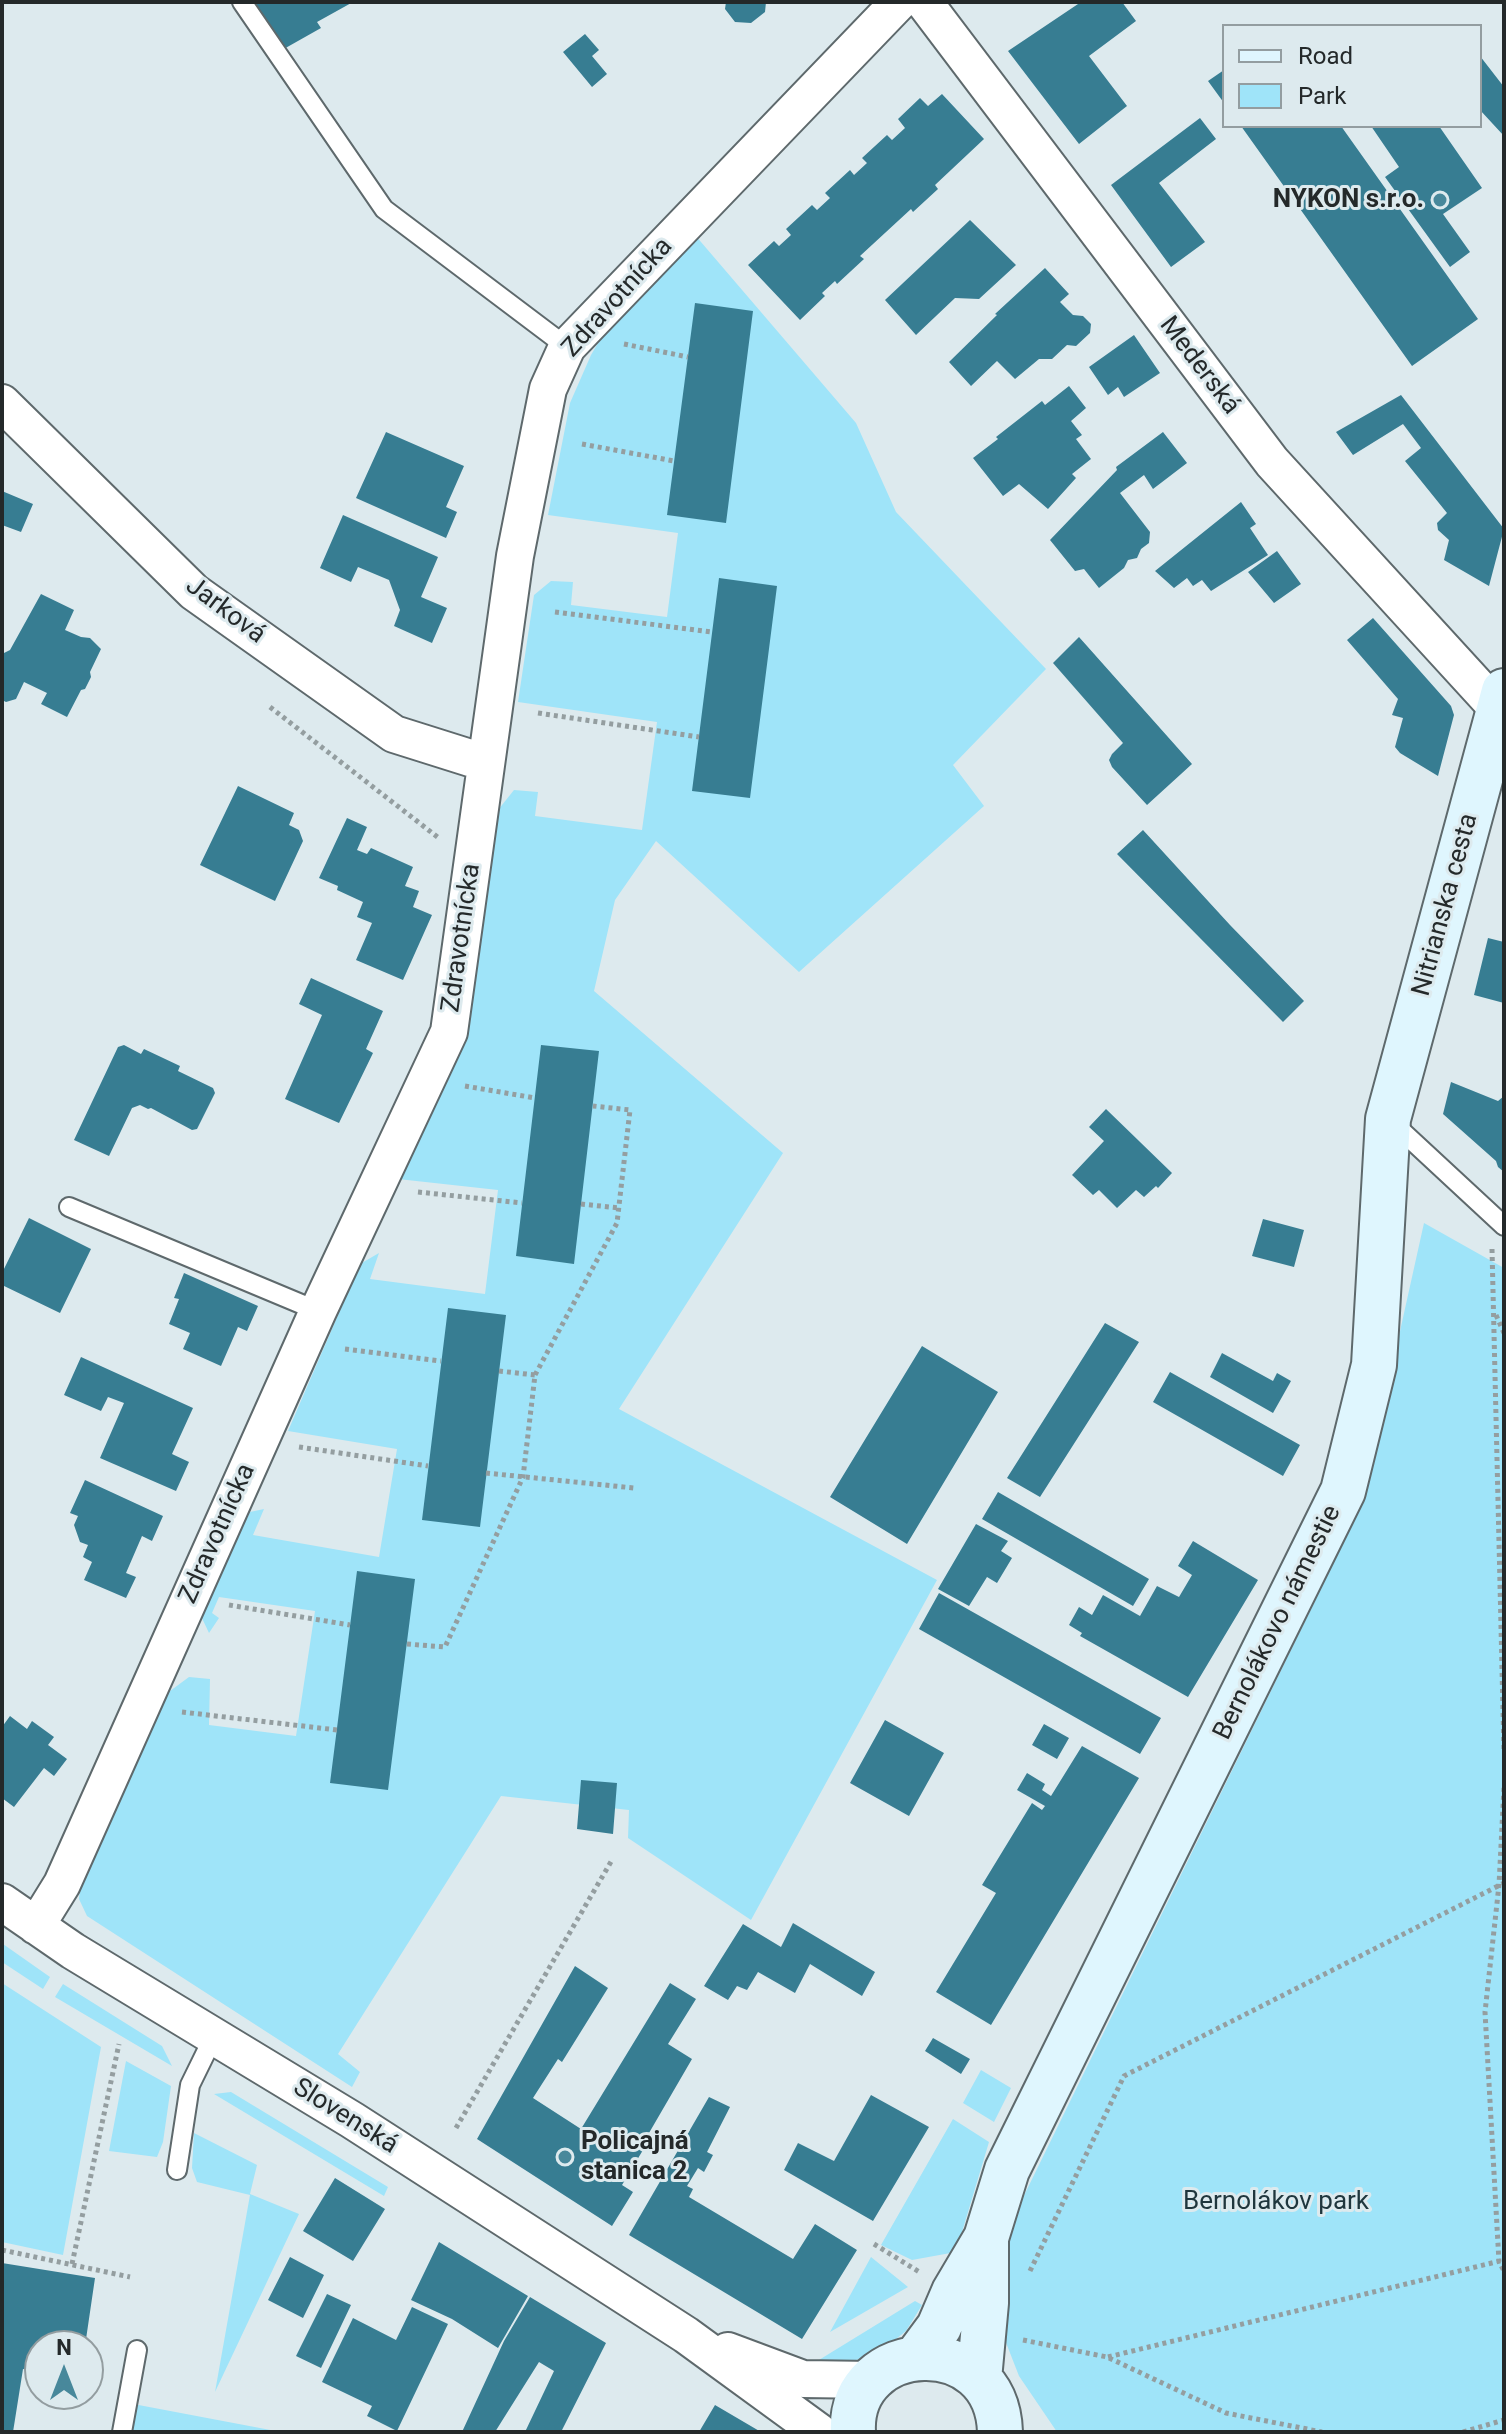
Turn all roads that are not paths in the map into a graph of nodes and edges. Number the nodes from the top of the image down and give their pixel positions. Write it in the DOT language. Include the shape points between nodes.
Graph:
graph roads {
  1 [pos="242,2"];
  2 [pos="899,2"];
  3 [pos="924,2"];
  4 [pos="567,347"];
  5 [pos="2,403"];
  6 [pos="1501,700"];
  7 [pos="486,763"];
  8 [pos="1388,1119"];
  9 [pos="69,1207"];
  10 [pos="1497,1219"];
  11 [pos="318,1311"];
  12 [pos="2,1902"];
  13 [pos="36,1926"];
  14 [pos="214,2036"];
  15 [pos="177,2170"];
  16 [pos="986,2238"];
  17 [pos="686,2335"];
  18 [pos="137,2350"];
  19 [pos="916,2358"];
  20 [pos="873,2380"];
  21 [pos="1000,2414"];
  22 [pos="122,2432"];
  23 [pos="819,2432"];
  24 [pos="853,2432"];
  1 -- 4 [label="lane" via="384,209"];
  2 -- 4 [label="street, Zdravotnícka"];
  3 -- 6 [label="street, Mederská" via="1272,462"];
  4 -- 7 [label="street, Zdravotnícka" via="548,389 515,556"];
  5 -- 7 [label="street, Jarková" via="194,592 394,734"];
  6 -- 8 [label="main road, Nitrianska cesta"];
  7 -- 11 [label="street, Zdravotnícka" via="449,1032"];
  8 -- 10 [label="lane"];
  8 -- 16 [label="main road, Bernolákovo námestie" via="1374,1365 1343,1491 1007,2170"];
  9 -- 11 [label="lane"];
  11 -- 13 [label="street, Zdravotnícka" via="68,1871"];
  12 -- 13 [label="street, Slovenská"];
  13 -- 14 [label="street, Slovenská"];
  14 -- 15 [label="lane" via="190,2085"];
  14 -- 17 [label="street, Slovenská"];
  16 -- 19 [label="main road, Bernolákovo námestie" via="939,2327"];
  16 -- 21 [label="main road, Bernolákovo námestie" via="986,2303"];
  17 -- 20 [label="street, Slovenská" via="803,2379"];
  17 -- 23 [label="street, Slovenská"];
  18 -- 22 [label="lane"];
  19 -- 20 [label="main road" via="885,2369"];
  19 -- 21 [label="main road, Bernolákovo námestie" via="933,2357 966,2368"];
  20 -- 24 [label="main road" via="856,2408"];
}
